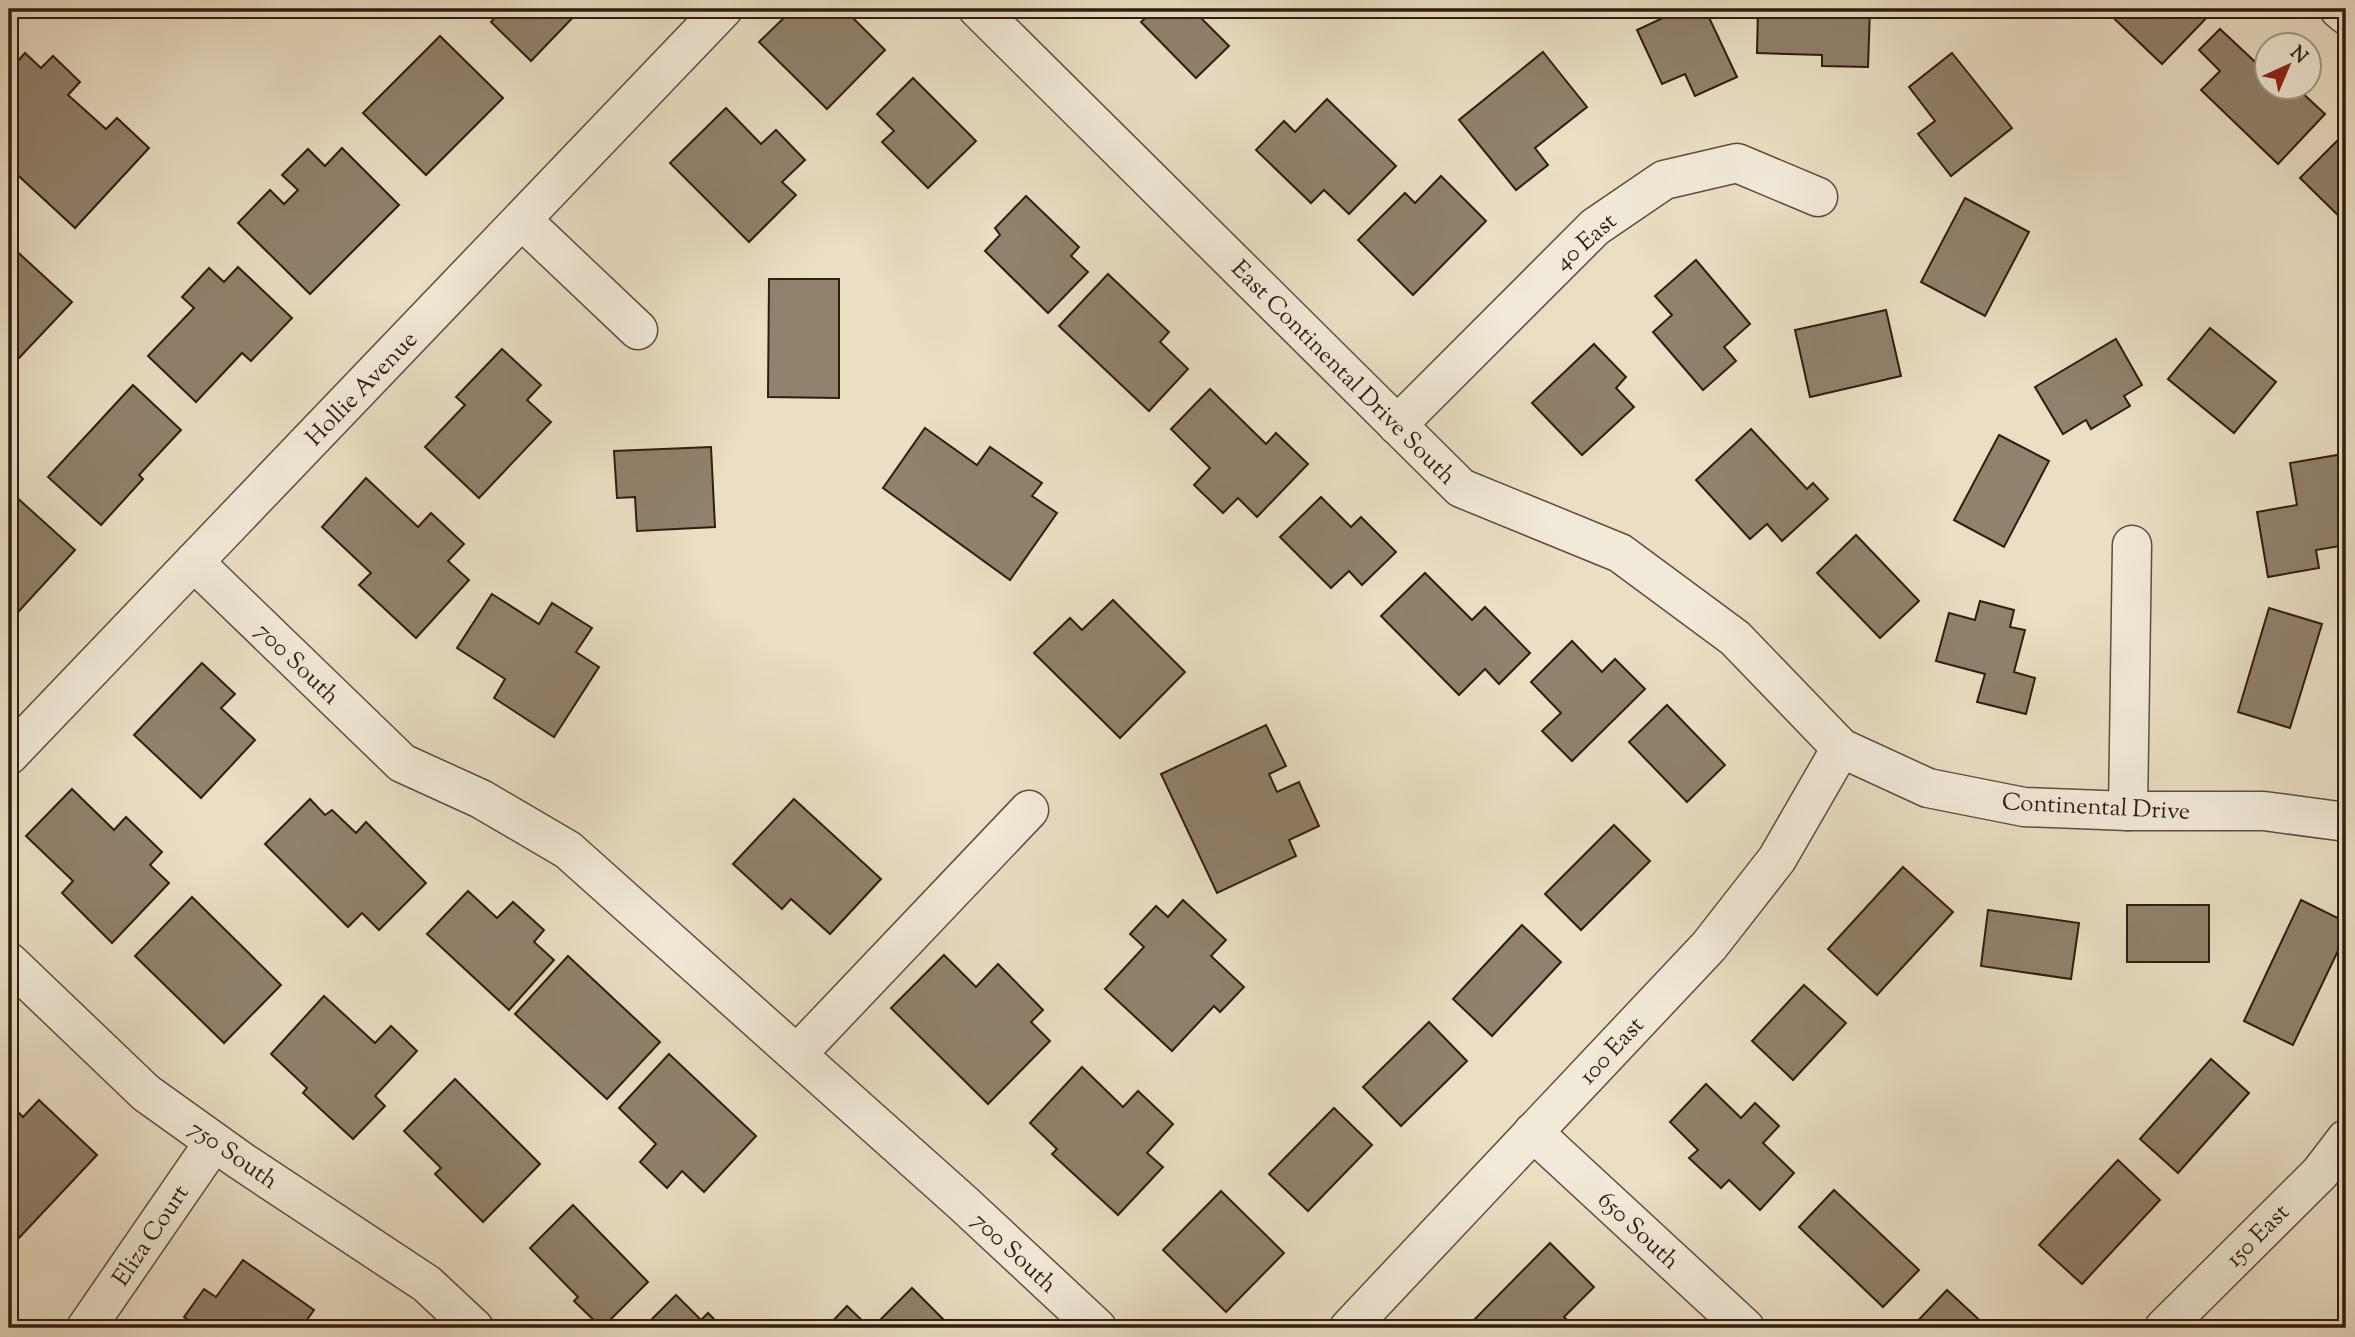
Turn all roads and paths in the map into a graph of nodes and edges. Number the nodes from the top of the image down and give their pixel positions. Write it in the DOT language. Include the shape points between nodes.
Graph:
graph roads {
  1 [pos="978,9"];
  2 [pos="2339,9"];
  3 [pos="718,14"];
  4 [pos="2346,15"];
  5 [pos="1818,197"];
  6 [pos="522,220"];
  7 [pos="638,330"];
  8 [pos="1397,425"];
  9 [pos="2132,545"];
  10 [pos="194,562"];
  11 [pos="1735,638"];
  12 [pos="1842,748"];
  13 [pos="9,755"];
  14 [pos="1029,810"];
  15 [pos="2128,811"];
  16 [pos="2346,822"];
  17 [pos="9,962"];
  18 [pos="797,1054"];
  19 [pos="1533,1132"];
  20 [pos="2346,1139"];
  21 [pos="214,1142"];
  22 [pos="86,1328"];
  23 [pos="474,1328"];
  24 [pos="1097,1328"];
  25 [pos="1349,1328"];
  26 [pos="1745,1328"];
  27 [pos="2164,1328"];
  1 -- 8 [label="street, East Continental Drive South"];
  2 -- 4 [label="street"];
  3 -- 6 [label="street, Hollie Avenue"];
  5 -- 8 [label="street, 40 East" via="1737,163 1664,180 1595,227"];
  6 -- 7 [label="street"];
  6 -- 10 [label="street, Hollie Avenue"];
  8 -- 11 [label="street, East Continental Drive South" via="1461,488 1620,552"];
  9 -- 15 [label="street"];
  10 -- 13 [label="street, Hollie Avenue"];
  10 -- 18 [label="street, 700 South" via="402,763 481,799 568,849"];
  11 -- 12 [label="street, Continental Drive"];
  12 -- 15 [label="street, Continental Drive" via="1928,788 2024,807"];
  12 -- 19 [label="street, 100 East" via="1777,859 1709,946"];
  14 -- 18 [label="street"];
  15 -- 16 [label="street, Continental Drive" via="2264,811"];
  17 -- 21 [label="street, 750 South" via="146,1093"];
  18 -- 24 [label="street, 700 South"];
  19 -- 25 [label="street, 100 East"];
  19 -- 26 [label="street, 650 South"];
  20 -- 27 [label="street, 150 East" via="2320,1173"];
  21 -- 22 [label="street, Eliza Court"];
  21 -- 23 [label="street, 750 South" via="427,1284"];
}
